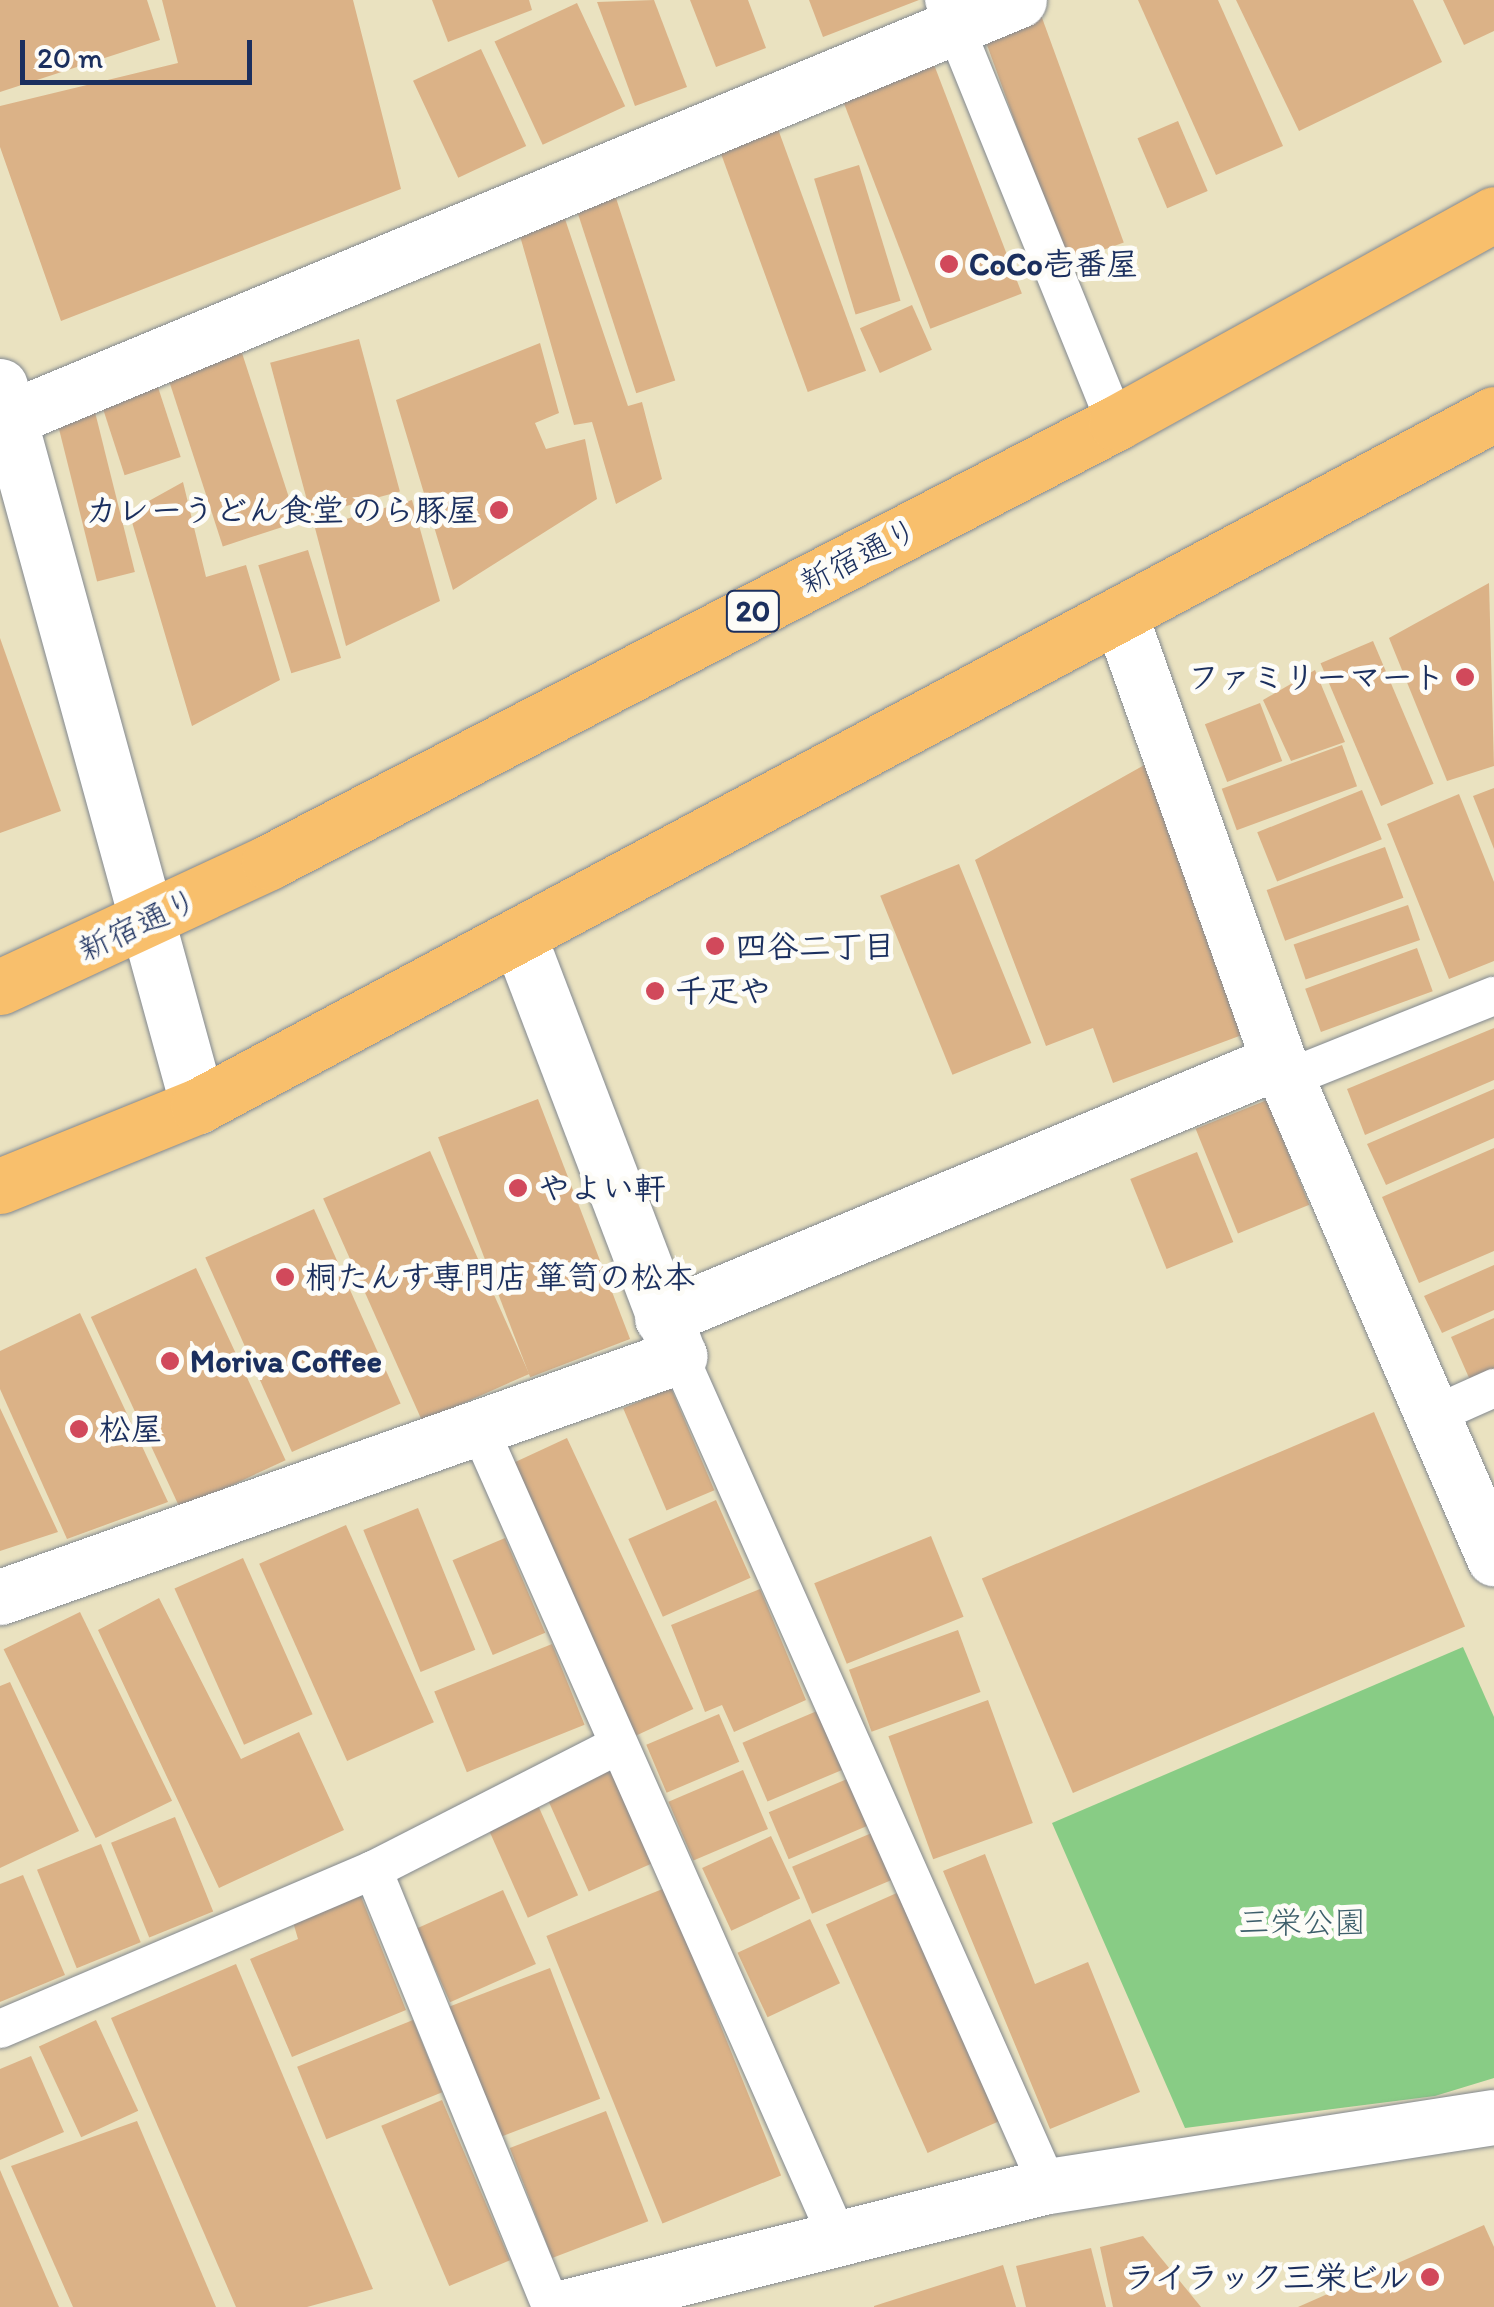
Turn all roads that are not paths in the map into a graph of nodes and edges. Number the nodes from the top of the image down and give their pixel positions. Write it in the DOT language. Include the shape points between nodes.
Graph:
graph roads {
  1 [pos="1019,0"];
  2 [pos="950,16"];
  3 [pos="1494,214"];
  4 [pos="5,402"];
  5 [pos="1494,414"];
  6 [pos="1116,423"];
  7 [pos="1121,618"];
  8 [pos="151,922"];
  9 [pos="519,936"];
  10 [pos="0,987"];
  11 [pos="1494,996"];
  12 [pos="1282,1070"];
  13 [pos="198,1106"];
  14 [pos="0,1186"];
  15 [pos="671,1337"];
  16 [pos="1494,1388"];
  17 [pos="1436,1414"];
  18 [pos="479,1428"];
  19 [pos="1494,1558"];
  20 [pos="0,1597"];
  21 [pos="618,1745"];
  22 [pos="373,1870"];
  23 [pos="0,2028"];
  24 [pos="1494,2117"];
  25 [pos="1048,2186"];
  26 [pos="838,2236"];
  27 [pos="689,2291"];
  28 [pos="551,2307"];
  29 [pos="565,2307"];
  1 -- 2 [label="street"];
  2 -- 4 [label="street"];
  2 -- 6 [label="lane"];
  3 -- 6 [label="highway, 新宿通り / 20"];
  4 -- 8 [label="street"];
  5 -- 7 [label="highway"];
  6 -- 8 [label="highway, 新宿通り / 20"];
  7 -- 9 [label="highway"];
  7 -- 12 [label="street"];
  8 -- 10 [label="highway, 新宿通り / 20"];
  8 -- 13 [label="street"];
  9 -- 13 [label="highway"];
  9 -- 15 [label="street"];
  11 -- 12 [label="lane"];
  12 -- 15 [label="street"];
  12 -- 17 [label="street"];
  13 -- 14 [label="highway"];
  15 -- 18 [label="street"];
  15 -- 25 [label="lane"];
  16 -- 17 [label="lane"];
  17 -- 19 [label="street"];
  18 -- 20 [label="street"];
  18 -- 21 [label="lane"];
  21 -- 22 [label="lane"];
  21 -- 26 [label="lane"];
  22 -- 23 [label="lane"];
  22 -- 28 [label="lane"];
  24 -- 25 [label="street"];
  25 -- 26 [label="street"];
  26 -- 27 [label="street"];
  27 -- 29 [label="street"];
}
